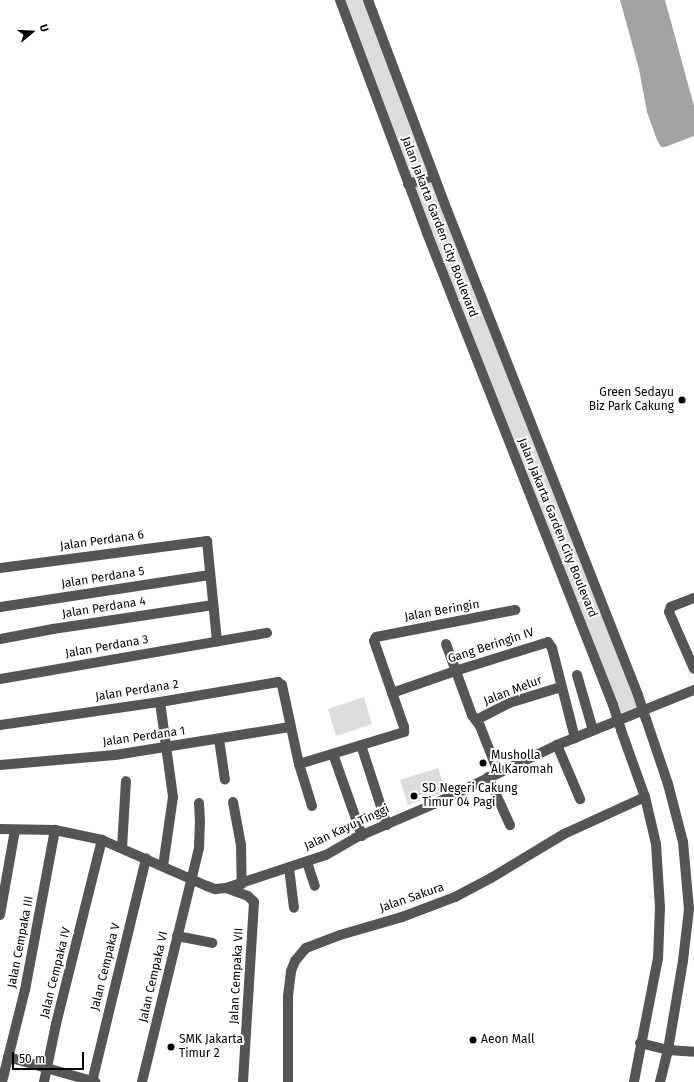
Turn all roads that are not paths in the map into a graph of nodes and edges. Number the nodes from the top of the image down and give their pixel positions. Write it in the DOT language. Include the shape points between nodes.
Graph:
graph roads {
  1 [pos="340,0"];
  2 [pos="368,0"];
  3 [pos="434,176"];
  4 [pos="408,184"];
  5 [pos="0,568"];
  6 [pos="210,575"];
  7 [pos="694,598"];
  8 [pos="213,605"];
  9 [pos="0,607"];
  10 [pos="515,610"];
  11 [pos="267,634"];
  12 [pos="0,639"];
  13 [pos="217,642"];
  14 [pos="446,644"];
  15 [pos="694,669"];
  16 [pos="455,671"];
  17 [pos="577,675"];
  18 [pos="0,679"];
  19 [pos="561,687"];
  20 [pos="694,690"];
  21 [pos="392,693"];
  22 [pos="160,702"];
  23 [pos="476,720"];
  24 [pos="0,725"];
  25 [pos="290,727"];
  26 [pos="593,730"];
  27 [pos="575,738"];
  28 [pos="219,739"];
  29 [pos="361,745"];
  30 [pos="557,745"];
  31 [pos="167,747"];
  32 [pos="333,754"];
  33 [pos="299,764"];
  34 [pos="0,765"];
  35 [pos="498,772"];
  36 [pos="488,777"];
  37 [pos="225,780"];
  38 [pos="126,781"];
  39 [pos="645,797"];
  40 [pos="580,799"];
  41 [pos="233,802"];
  42 [pos="199,803"];
  43 [pos="312,806"];
  44 [pos="388,825"];
  45 [pos="510,825"];
  46 [pos="0,829"];
  47 [pos="16,830"];
  48 [pos="55,830"];
  49 [pos="362,836"];
  50 [pos="102,840"];
  51 [pos="122,848"];
  52 [pos="146,858"];
  53 [pos="307,862"];
  54 [pos="163,866"];
  55 [pos="288,868"];
  56 [pos="192,879"];
  57 [pos="242,884"];
  58 [pos="315,886"];
  59 [pos="226,888"];
  60 [pos="294,908"];
  61 [pos="0,916"];
  62 [pos="177,936"];
  63 [pos="212,943"];
  64 [pos="640,1043"];
  65 [pos="668,1050"];
  66 [pos="694,1052"];
  67 [pos="8,1057"];
  68 [pos="47,1067"];
  69 [pos="71,1078"];
  70 [pos="2,1082"];
  71 [pos="44,1082"];
  72 [pos="92,1082"];
  73 [pos="95,1082"];
  74 [pos="142,1082"];
  75 [pos="242,1082"];
  76 [pos="288,1082"];
  77 [pos="634,1082"];
  78 [pos="660,1082"];
  1 -- 4 [label="street, Jalan Jakarta Garden City Boulevard"];
  2 -- 3 [label="street, Jalan Jakarta Garden City Boulevard"];
  3 -- 4 [label="street"];
  3 -- 65 [label="street, Jalan Jakarta Garden City Boulevard, bridge" via="638,695 668,784 683,842 689,909"];
  4 -- 39 [label="street, Jalan Jakarta Garden City Boulevard, bridge" via="613,705"];
  5 -- 6 [label="street, Jalan Perdana 6" via="206,541"];
  6 -- 8 [label="street"];
  6 -- 9 [label="street, Jalan Perdana 5"];
  7 -- 15 [label="street" via="671,607 669,612"];
  8 -- 12 [label="street, Jalan Perdana 4"];
  8 -- 13 [label="street"];
  10 -- 21 [label="street, Jalan Beringin" via="378,636 374,639"];
  11 -- 13 [label="street, Jalan Perdana 3"];
  13 -- 18 [label="street, Jalan Perdana 3"];
  14 -- 16 [label="street"];
  16 -- 19 [label="street, Gang Beringin IV" via="548,642 552,648"];
  16 -- 21 [label="street, Gang Beringin IV"];
  16 -- 23 [label="street"];
  17 -- 26 [label="street"];
  19 -- 23 [label="street, Jalan Melur" via="509,703"];
  19 -- 27 [label="street, Gang Beringin IV"];
  20 -- 26 [label="street, Jalan Kayu Tinggi"];
  21 -- 29 [label="street" via="404,732"];
  22 -- 24 [label="street, Jalan Perdana 2"];
  22 -- 25 [label="street, Jalan Perdana 2" via="278,682 282,685"];
  22 -- 31 [label="street"];
  23 -- 35 [label="street"];
  25 -- 28 [label="street, Jalan Perdana 1"];
  25 -- 33 [label="street"];
  26 -- 27 [label="street, Jalan Kayu Tinggi"];
  27 -- 30 [label="street, Jalan Kayu Tinggi"];
  28 -- 31 [label="street, Jalan Perdana 1"];
  28 -- 37 [label="street"];
  29 -- 32 [label="street"];
  29 -- 44 [label="street"];
  30 -- 35 [label="street, Jalan Kayu Tinggi"];
  30 -- 40 [label="street"];
  31 -- 34 [label="street, Jalan Perdana 1" via="115,755"];
  31 -- 54 [label="street" via="173,797"];
  32 -- 33 [label="street"];
  32 -- 49 [label="street"];
  33 -- 43 [label="street"];
  35 -- 36 [label="street, Jalan Kayu Tinggi"];
  36 -- 44 [label="street, Jalan Kayu Tinggi"];
  36 -- 45 [label="street"];
  38 -- 51 [label="street"];
  39 -- 64 [label="street, Jalan Jakarta Garden City Boulevard" via="656,844 660,907 658,958"];
  39 -- 76 [label="street, Jalan Sakura" via="564,834 455,897 306,948 295,961 291,971 288,996"];
  41 -- 57 [label="street" via="241,844"];
  42 -- 56 [label="street, Jalan Cempaka VI" via="199,848"];
  44 -- 49 [label="street, Jalan Kayu Tinggi"];
  46 -- 47 [label="street, Jalan Kayu Tinggi"];
  47 -- 48 [label="street, Jalan Kayu Tinggi"];
  47 -- 61 [label="street"];
  48 -- 50 [label="street, Jalan Kayu Tinggi"];
  48 -- 67 [label="street, Jalan Cempaka III" via="25,990"];
  49 -- 53 [label="street, Jalan Kayu Tinggi"];
  50 -- 51 [label="street, Jalan Kayu Tinggi"];
  50 -- 68 [label="street, Jalan Cempaka IV"];
  51 -- 52 [label="street, Jalan Kayu Tinggi"];
  52 -- 54 [label="street, Jalan Kayu Tinggi"];
  52 -- 72 [label="street, Jalan Cempaka V"];
  53 -- 55 [label="street, Jalan Kayu Tinggi"];
  53 -- 58 [label="street"];
  54 -- 56 [label="street, Jalan Kayu Tinggi"];
  55 -- 57 [label="street, Jalan Kayu Tinggi"];
  55 -- 60 [label="street"];
  56 -- 59 [label="street, Jalan Kayu Tinggi" via="215,889"];
  56 -- 62 [label="street, Jalan Cempaka VI"];
  57 -- 59 [label="street, Jalan Kayu Tinggi"];
  59 -- 75 [label="street, Jalan Cempaka VII" via="248,896 254,902"];
  62 -- 63 [label="street"];
  62 -- 74 [label="street, Jalan Cempaka VI"];
  64 -- 65 [label="street"];
  64 -- 77 [label="street, Jalan Jakarta Garden City Boulevard"];
  65 -- 66 [label="street"];
  65 -- 78 [label="street, Jalan Jakarta Garden City Boulevard"];
  67 -- 68 [label="street"];
  67 -- 70 [label="street, Jalan Cempaka III"];
  68 -- 69 [label="street"];
  68 -- 71 [label="street, Jalan Cempaka IV"];
  69 -- 72 [label="street"];
  72 -- 73 [label="street"];
}
